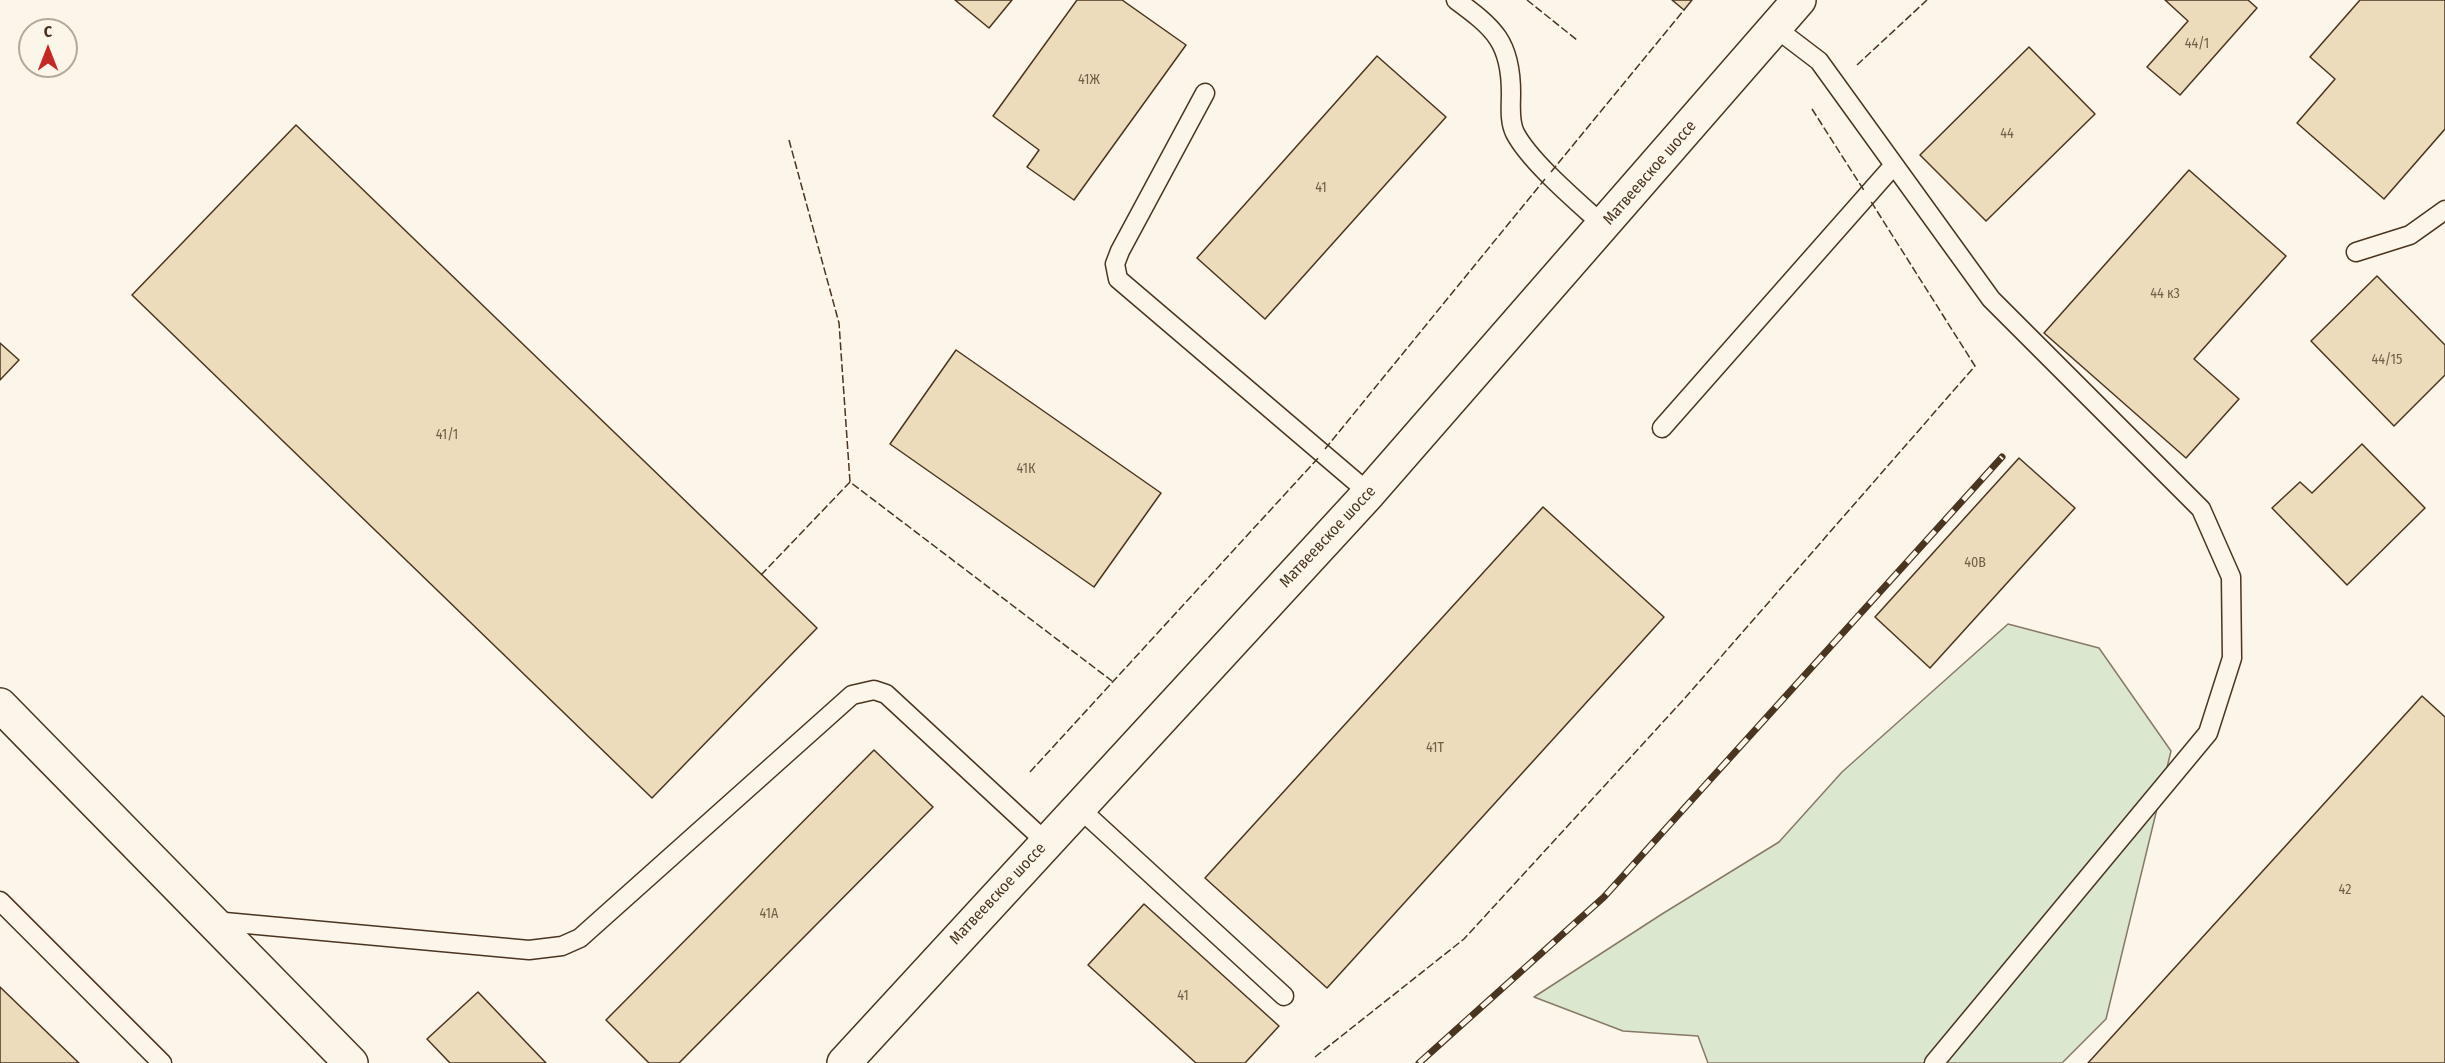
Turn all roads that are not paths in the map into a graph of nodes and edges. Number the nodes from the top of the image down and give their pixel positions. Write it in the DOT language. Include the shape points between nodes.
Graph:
graph roads {
  1 [pos="1456,0"];
  2 [pos="1799,0"];
  3 [pos="1777,29"];
  4 [pos="1205,93"];
  5 [pos="1894,165"];
  6 [pos="2445,210"];
  7 [pos="1604,226"];
  8 [pos="2356,252"];
  9 [pos="1662,428"];
  10 [pos="1369,493"];
  11 [pos="0,705"];
  12 [pos="1078,807"];
  13 [pos="1046,842"];
  14 [pos="0,901"];
  15 [pos="214,921"];
  16 [pos="1284,996"];
  17 [pos="162,1063"];
  18 [pos="351,1063"];
  19 [pos="844,1063"];
  20 [pos="1934,1063"];
  1 -- 7 [label="lane" via="1490,26 1504,47 1515,134 1549,174"];
  2 -- 3 [label="main road, Матвеевское шоссе"];
  3 -- 5 [label="lane" via="1819,61"];
  3 -- 7 [label="main road, Матвеевское шоссе"];
  4 -- 10 [label="lane" via="1120,251 1115,264 1118,279"];
  5 -- 9 [label="lane"];
  5 -- 20 [label="lane" via="1991,299 2201,509 2231,578 2232,657 2208,733"];
  6 -- 8 [label="lane" via="2410,235"];
  7 -- 10 [label="main road, Матвеевское шоссе"];
  10 -- 12 [label="main road, Матвеевское шоссе"];
  11 -- 15 [label="main road"];
  12 -- 13 [label="main road, Матвеевское шоссе"];
  12 -- 16 [label="lane"];
  13 -- 15 [label="lane" via="886,694 874,690 852,695 580,938 562,946 529,950"];
  13 -- 19 [label="main road, Матвеевское шоссе"];
  14 -- 17 [label="lane"];
  15 -- 18 [label="main road"];
}
